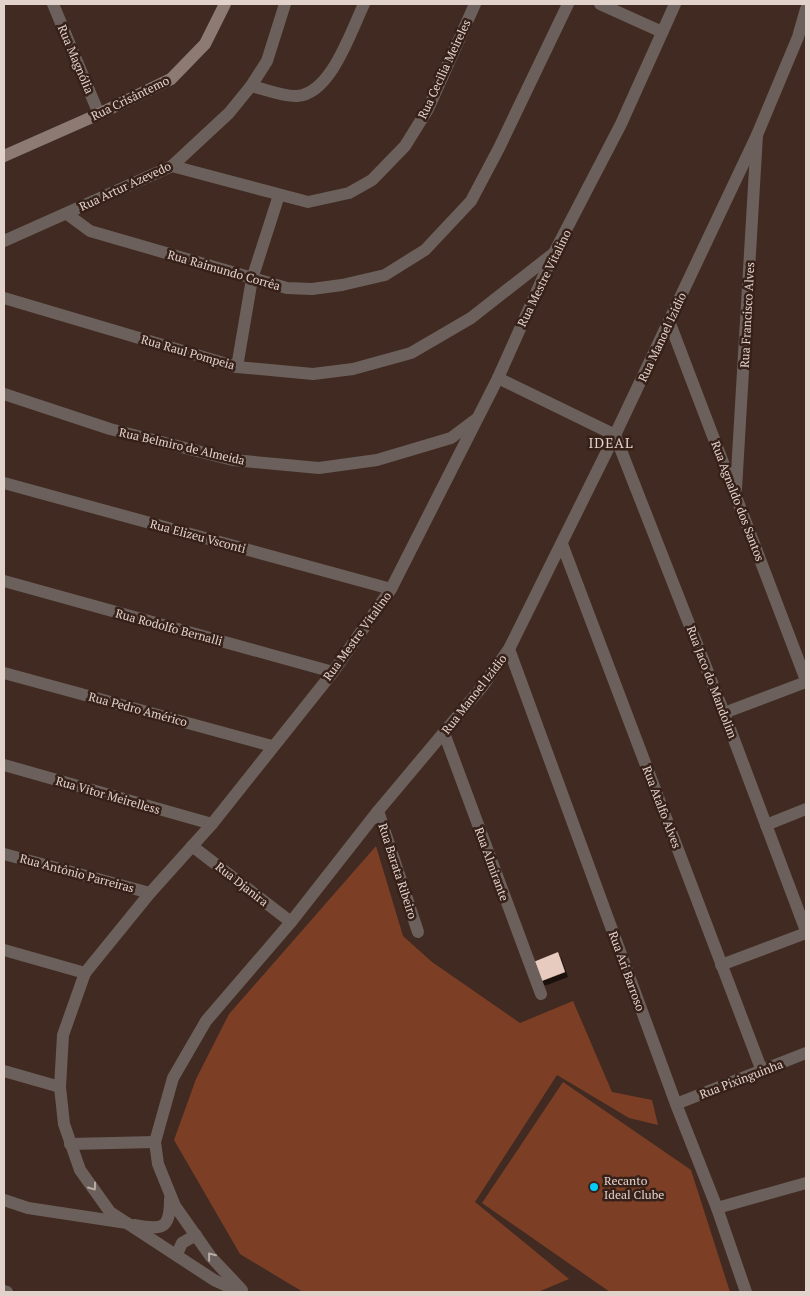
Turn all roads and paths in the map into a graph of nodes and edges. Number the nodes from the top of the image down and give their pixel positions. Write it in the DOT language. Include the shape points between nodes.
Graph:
graph roads {
  1 [pos="53,4"];
  2 [pos="225,4"];
  3 [pos="285,4"];
  4 [pos="364,4"];
  5 [pos="475,4"];
  6 [pos="568,4"];
  7 [pos="600,4"];
  8 [pos="675,4"];
  9 [pos="806,14"];
  10 [pos="662,32"];
  11 [pos="252,86"];
  12 [pos="99,114"];
  13 [pos="758,135"];
  14 [pos="4,156"];
  15 [pos="172,166"];
  16 [pos="279,195"];
  17 [pos="67,214"];
  18 [pos="4,241"];
  19 [pos="554,253"];
  20 [pos="252,280"];
  21 [pos="4,298"];
  22 [pos="669,321"];
  23 [pos="237,367"];
  24 [pos="498,378"];
  25 [pos="4,394"];
  26 [pos="475,420"];
  27 [pos="615,435"];
  28 [pos="4,483"];
  29 [pos="736,494"];
  30 [pos="562,544"];
  31 [pos="4,582"];
  32 [pos="391,589"];
  33 [pos="509,649"];
  34 [pos="333,672"];
  35 [pos="4,673"];
  36 [pos="806,681"];
  37 [pos="724,713"];
  38 [pos="444,733"];
  39 [pos="272,746"];
  40 [pos="4,765"];
  41 [pos="806,809"];
  42 [pos="378,811"];
  43 [pos="212,824"];
  44 [pos="766,825"];
  45 [pos="192,846"];
  46 [pos="4,854"];
  47 [pos="150,893"];
  48 [pos="291,922"];
  49 [pos="418,932"];
  50 [pos="806,932"];
  51 [pos="4,950"];
  52 [pos="721,965"];
  53 [pos="85,972"];
  54 [pos="541,994"];
  55 [pos="806,1053"];
  56 [pos="4,1071"];
  57 [pos="762,1071"];
  58 [pos="60,1086"];
  59 [pos="676,1104"];
  60 [pos="155,1142"];
  61 [pos="70,1144"];
  62 [pos="806,1183"];
  63 [pos="170,1197"];
  64 [pos="4,1200"];
  65 [pos="717,1208"];
  66 [pos="127,1223"];
  67 [pos="196,1235"];
  68 [pos="177,1254"];
  69 [pos="240,1292"];
  70 [pos="244,1292"];
  71 [pos="746,1292"];
  1 -- 12 [label="street, Rua Magnólia"];
  2 -- 12 [label="main road, Rua Crisântemo" via="205,44 171,79"];
  3 -- 11 [label="street, Rua Artur Azevedo" via="267,61"];
  4 -- 11 [label="street" via="327,79 314,91 296,96"];
  5 -- 16 [label="street, Rua Cecilia Meireles" via="428,109 405,146 372,180 349,193 308,202"];
  6 -- 20 [label="street, Rua Raimundo Corrêa" via="500,148 471,201 425,250 384,274 342,285 287,288"];
  7 -- 10 [label="street"];
  8 -- 10 [label="street, Rua Mestre Vitalino"];
  9 -- 13 [label="street, Rua Manoel Izidio"];
  10 -- 19 [label="street, Rua Mestre Vitalino" via="621,124"];
  11 -- 15 [label="street, Rua Artur Azevedo" via="229,113"];
  12 -- 14 [label="main road, Rua Crisântemo"];
  13 -- 22 [label="street, Rua Manoel Izidio"];
  13 -- 29 [label="street, Rua Francisco Alves"];
  15 -- 16 [label="street, Rua Cecilia Meireles"];
  15 -- 17 [label="street, Rua Artur Azevedo"];
  16 -- 20 [label="street"];
  17 -- 18 [label="street, Rua Artur Azevedo"];
  17 -- 20 [label="street, Rua Raimundo Corrêa" via="90,231"];
  19 -- 23 [label="street, Rua Raul Pompeia" via="471,318 411,352 353,370 313,374"];
  19 -- 24 [label="street, Rua Mestre Vitalino"];
  20 -- 23 [label="street"];
  21 -- 23 [label="street, Rua Raul Pompeia"];
  22 -- 27 [label="street, Rua Manoel Izidio"];
  22 -- 29 [label="street, Rua Agnaldo dos Santos"];
  24 -- 26 [label="street, Rua Mestre Vitalino"];
  24 -- 27 [label="street"];
  25 -- 26 [label="street, Rua Belmiro de Almeida" via="110,429 233,460 319,468 377,460 451,438"];
  26 -- 32 [label="street, Rua Mestre Vitalino"];
  27 -- 30 [label="street, Rua Manoel Izidio"];
  27 -- 37 [label="street, Rua Jaco do Mandolim"];
  28 -- 32 [label="street, Rua Elizeu Vsconti"];
  29 -- 36 [label="street, Rua Agnaldo dos Santos"];
  30 -- 33 [label="street, Rua Manoel Izidio"];
  30 -- 52 [label="street, Rua Atalfo Alves"];
  31 -- 34 [label="street, Rua Rodolfo Bernalli"];
  32 -- 34 [label="street, Rua Mestre Vitalino"];
  33 -- 38 [label="street, Rua Manoel Izidio"];
  33 -- 59 [label="street, Rua Ari Barroso"];
  34 -- 39 [label="street, Rua Mestre Vitalino"];
  35 -- 39 [label="street, Rua Pedro Américo"];
  36 -- 37 [label="street"];
  37 -- 44 [label="street, Rua Jaco do Mandolim"];
  38 -- 42 [label="street, Rua Manoel Izidio"];
  38 -- 54 [label="street, Rua Almirante"];
  39 -- 43 [label="street, Rua Mestre Vitalino"];
  40 -- 43 [label="street, Rua Vitor Meirelless"];
  41 -- 44 [label="street"];
  42 -- 48 [label="street, Rua Manoel Izidio"];
  42 -- 49 [label="street, Rua Barata Ribeiro"];
  43 -- 45 [label="street, Rua Mestre Vitalino"];
  44 -- 50 [label="street, Rua Jaco do Mandolim"];
  45 -- 47 [label="street, Rua Mestre Vitalino"];
  45 -- 48 [label="street, Rua Djanira"];
  46 -- 47 [label="street, Rua Antônio Parreiras"];
  47 -- 53 [label="street, Rua Mestre Vitalino"];
  48 -- 60 [label="street, Rua Manoel Izidio" via="206,1021 173,1078"];
  50 -- 52 [label="street"];
  51 -- 53 [label="street"];
  52 -- 57 [label="street, Rua Atalfo Alves"];
  53 -- 58 [label="street, Rua Mestre Vitalino" via="63,1035"];
  55 -- 57 [label="street, Rua Pixinguinha"];
  56 -- 58 [label="street"];
  57 -- 59 [label="street, Rua Pixinguinha"];
  58 -- 61 [label="street, Rua Mestre Vitalino" via="64,1124"];
  59 -- 65 [label="street, Rua Ari Barroso"];
  60 -- 61 [label="street"];
  60 -- 63 [label="street, Rua Manoel Izidio" via="158,1164"];
  61 -- 66 [label="street, Rua Mestre Vitalino, one-way" via="80,1170 110,1212"];
  62 -- 65 [label="street"];
  63 -- 66 [label="street" via="170,1217 166,1225 154,1228"];
  63 -- 67 [label="street, Rua Manoel Izidio"];
  64 -- 66 [label="street" via="28,1208"];
  65 -- 71 [label="street, Rua Ari Barroso"];
  66 -- 68 [label="street"];
  67 -- 68 [label="street" via="182,1243"];
  70 -- 67 [label="street, Rua Manoel Izidio, one-way"];
  68 -- 69 [label="street" via="214,1280"];
}
